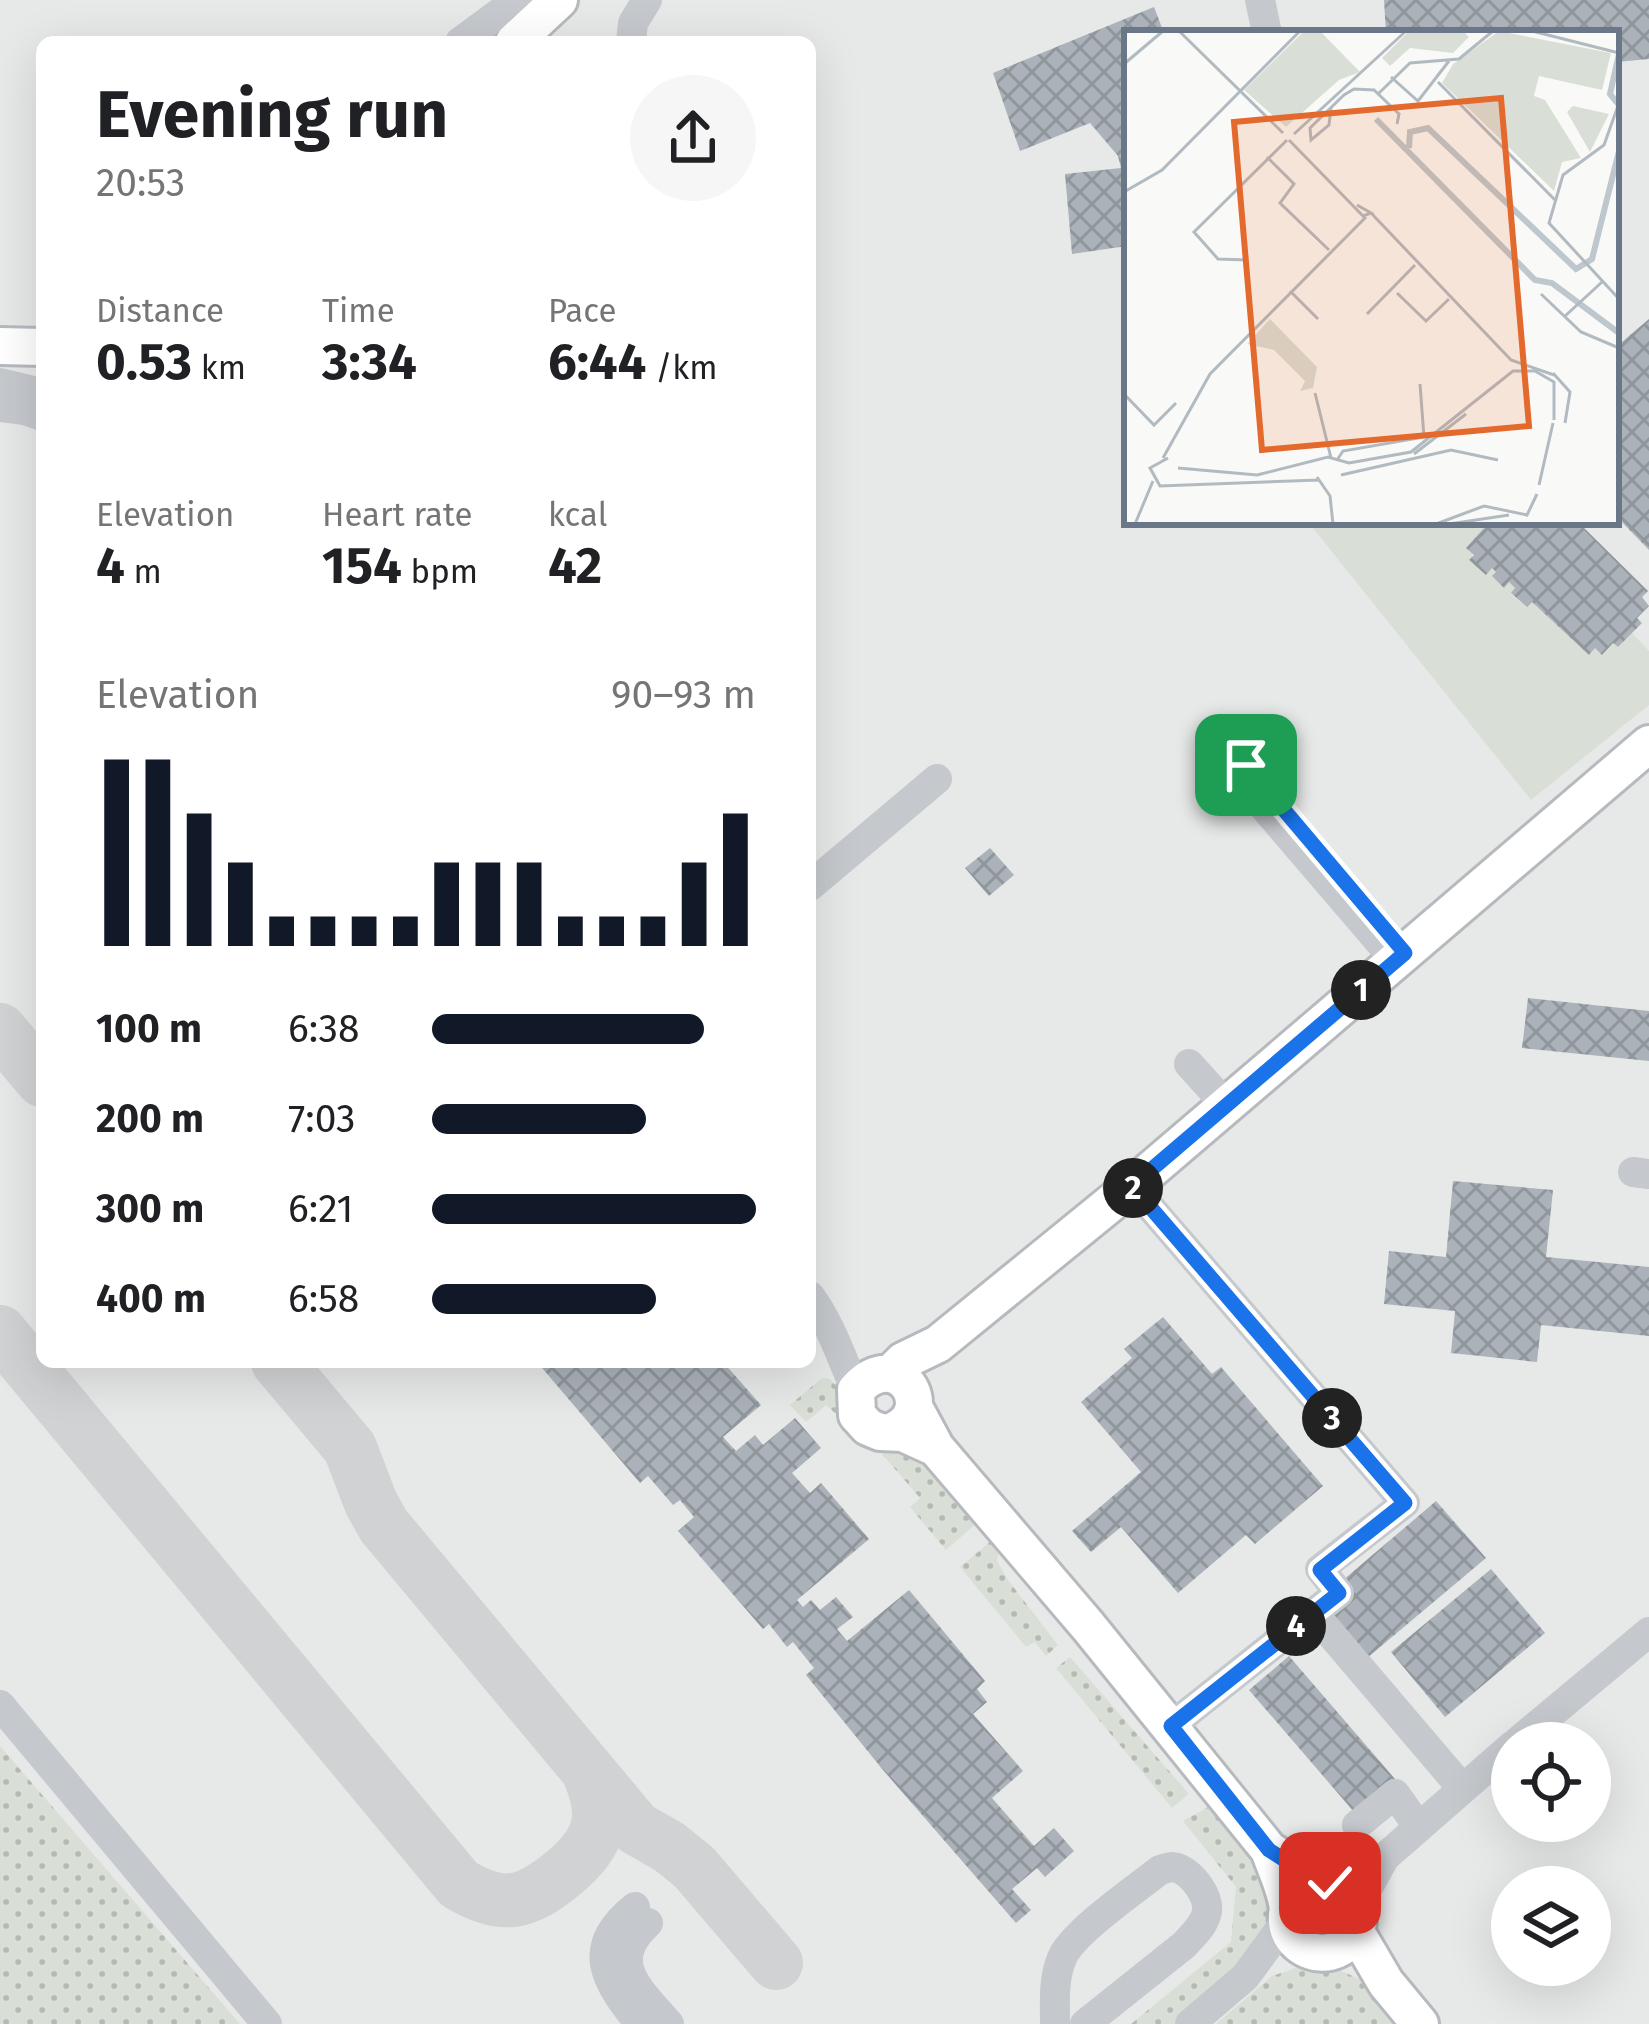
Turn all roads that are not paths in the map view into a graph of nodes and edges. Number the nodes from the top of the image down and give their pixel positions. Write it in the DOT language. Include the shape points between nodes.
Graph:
graph roads {
  1 [pos="518,0"];
  2 [pos="560,0"];
  3 [pos="1259,0"];
  4 [pos="1271,0"];
  5 [pos="1266,30"];
  6 [pos="1267,30"];
  7 [pos="468,36"];
  8 [pos="521,36"];
  9 [pos="0,346"];
  10 [pos="36,346"];
  11 [pos="0,383"];
  12 [pos="36,392"];
  13 [pos="0,407"];
  14 [pos="36,414"];
  15 [pos="1649,744"];
  16 [pos="1240,769"];
  17 [pos="937,778"];
  18 [pos="816,881"];
  19 [pos="1400,957"];
  20 [pos="1189,1064"];
  21 [pos="1226,1106"];
  22 [pos="1132,1186"];
  23 [pos="816,1306"];
  24 [pos="892,1395"];
  25 [pos="1313,1613"];
  26 [pos="1649,1631"];
  27 [pos="0,1705"];
  28 [pos="1541,1722"];
  29 [pos="1171,1726"];
  30 [pos="1491,1764"];
  31 [pos="1462,1788"];
  32 [pos="1357,1826"];
  33 [pos="1418,1826"];
  34 [pos="1269,1850"];
  35 [pos="1287,1913"];
  36 [pos="1333,1918"];
  37 [pos="1245,1977"];
  38 [pos="267,2024"];
  39 [pos="640,2024"];
  40 [pos="669,2024"];
  41 [pos="1055,2024"];
  42 [pos="1085,2024"];
  43 [pos="1190,2024"];
  44 [pos="1420,2024"];
  1 -- 7 [label="street"];
  2 -- 8 [label="main road"];
  3 -- 5 [label="street"];
  4 -- 6 [label="street"];
  9 -- 10 [label="main road"];
  11 -- 12 [label="street"];
  13 -- 14 [label="street"];
  15 -- 19 [label="main road"];
  16 -- 19 [label="street"];
  17 -- 18 [label="street"];
  19 -- 21 [label="main road"];
  20 -- 21 [label="street"];
  21 -- 22 [label="main road"];
  22 -- 24 [label="main road" via="938,1344"];
  22 -- 25 [label="street" via="1405,1503 1320,1570 1339,1593"];
  23 -- 24 [label="street" via="838,1353"];
  24 -- 29 [label="main road"];
  25 -- 29 [label="street"];
  25 -- 31 [label="street"];
  26 -- 28 [label="street"];
  27 -- 38 [label="street"];
  29 -- 34 [label="main road"];
  30 -- 31 [label="street"];
  31 -- 33 [label="street"];
  32 -- 33 [label="street" via="1395,1795"];
  33 -- 36 [label="street"];
  34 -- 35 [label="main road"];
  34 -- 36 [label="main road"];
  35 -- 36 [label="main road" via="1299,1890"];
  35 -- 36 [label="main road" via="1295,1940"];
  35 -- 37 [label="street"];
  36 -- 37 [label="street"];
  36 -- 44 [label="main road"];
  37 -- 43 [label="street"];
  39 -- 40 [label="street" via="615,1993 606,1965 616,1922 642,1915 628,1967"];
  41 -- 42 [label="street" via="1064,1952 1160,1870 1184,1871 1206,1902 1196,1932"];
}
